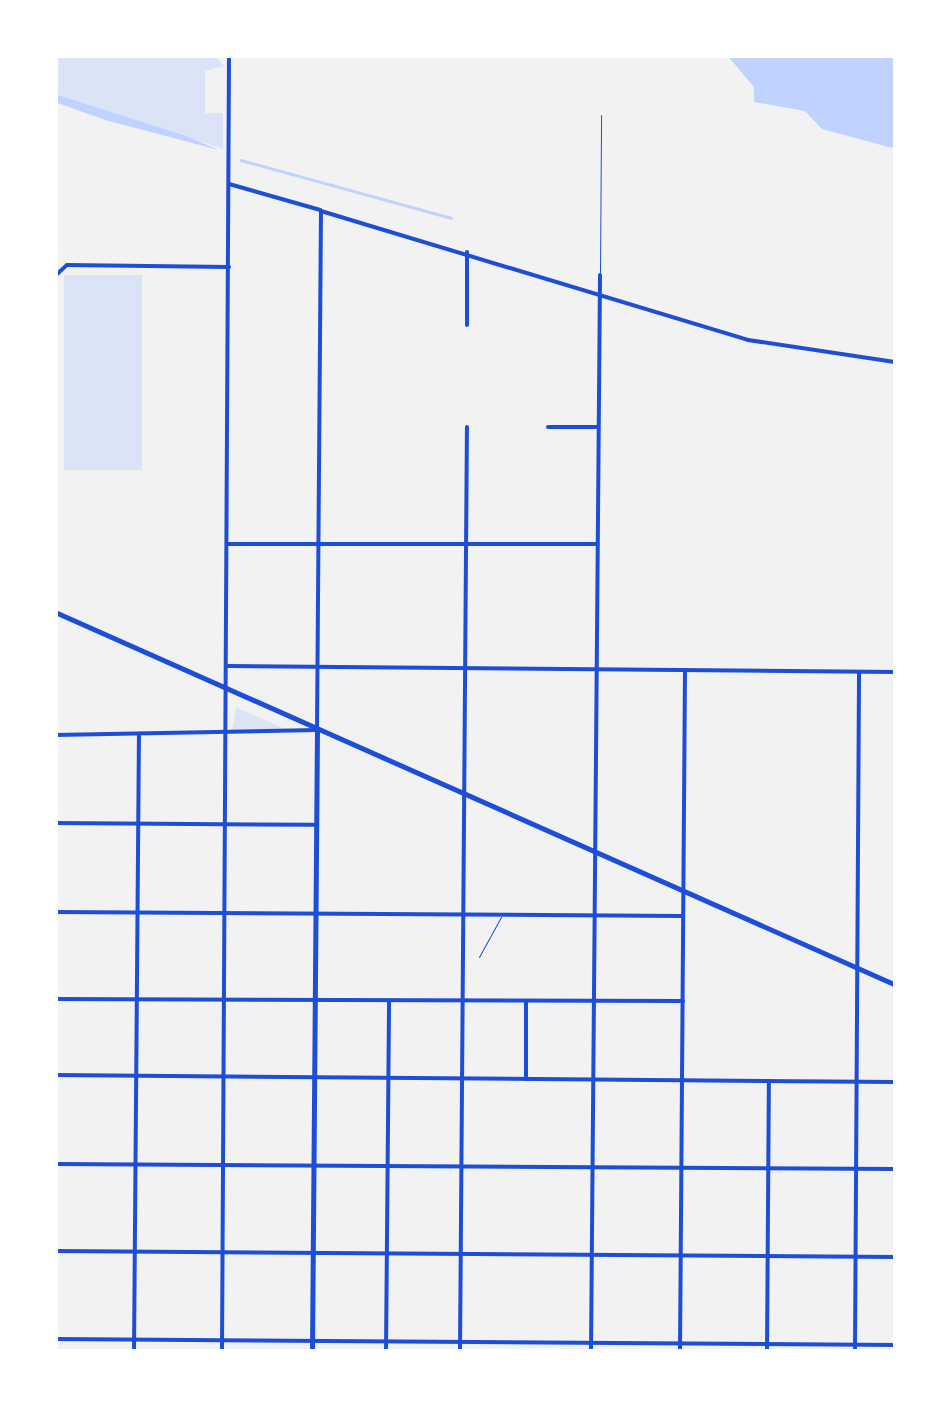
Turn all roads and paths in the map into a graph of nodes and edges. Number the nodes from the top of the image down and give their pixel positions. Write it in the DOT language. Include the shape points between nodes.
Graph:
graph roads {
  1 [pos="229,55"];
  2 [pos="602,115"];
  3 [pos="229,184"];
  4 [pos="321,211"];
  5 [pos="467,252"];
  6 [pos="228,267"];
  7 [pos="56,274"];
  8 [pos="600,275"];
  9 [pos="599,290"];
  10 [pos="467,326"];
  11 [pos="896,362"];
  12 [pos="468,427"];
  13 [pos="548,427"];
  14 [pos="598,427"];
  15 [pos="228,544"];
  16 [pos="318,544"];
  17 [pos="597,544"];
  18 [pos="466,545"];
  19 [pos="55,612"];
  20 [pos="228,666"];
  21 [pos="318,668"];
  22 [pos="466,669"];
  23 [pos="596,671"];
  24 [pos="685,671"];
  25 [pos="859,672"];
  26 [pos="896,672"];
  27 [pos="228,689"];
  28 [pos="318,730"];
  29 [pos="55,735"];
  30 [pos="138,735"];
  31 [pos="226,735"];
  32 [pos="464,794"];
  33 [pos="55,823"];
  34 [pos="138,823"];
  35 [pos="226,824"];
  36 [pos="316,824"];
  37 [pos="595,851"];
  38 [pos="684,891"];
  39 [pos="55,912"];
  40 [pos="137,912"];
  41 [pos="225,912"];
  42 [pos="315,913"];
  43 [pos="464,914"];
  44 [pos="503,914"];
  45 [pos="595,915"];
  46 [pos="684,916"];
  47 [pos="479,957"];
  48 [pos="856,968"];
  49 [pos="896,985"];
  50 [pos="55,999"];
  51 [pos="136,999"];
  52 [pos="225,1000"];
  53 [pos="314,1000"];
  54 [pos="389,1000"];
  55 [pos="463,1000"];
  56 [pos="526,1001"];
  57 [pos="594,1001"];
  58 [pos="683,1001"];
  59 [pos="55,1075"];
  60 [pos="136,1076"];
  61 [pos="224,1076"];
  62 [pos="314,1077"];
  63 [pos="388,1078"];
  64 [pos="462,1078"];
  65 [pos="526,1079"];
  66 [pos="593,1080"];
  67 [pos="682,1080"];
  68 [pos="770,1081"];
  69 [pos="856,1082"];
  70 [pos="896,1082"];
  71 [pos="55,1164"];
  72 [pos="224,1164"];
  73 [pos="136,1165"];
  74 [pos="314,1166"];
  75 [pos="388,1166"];
  76 [pos="461,1166"];
  77 [pos="593,1167"];
  78 [pos="681,1167"];
  79 [pos="768,1168"];
  80 [pos="856,1168"];
  81 [pos="896,1169"];
  82 [pos="55,1252"];
  83 [pos="135,1252"];
  84 [pos="313,1252"];
  85 [pos="223,1253"];
  86 [pos="387,1253"];
  87 [pos="460,1254"];
  88 [pos="592,1254"];
  89 [pos="680,1255"];
  90 [pos="768,1256"];
  91 [pos="855,1256"];
  92 [pos="896,1257"];
  93 [pos="55,1339"];
  94 [pos="134,1339"];
  95 [pos="460,1340"];
  96 [pos="222,1341"];
  97 [pos="312,1341"];
  98 [pos="386,1341"];
  99 [pos="591,1342"];
  100 [pos="680,1343"];
  101 [pos="766,1344"];
  102 [pos="854,1345"];
  103 [pos="896,1345"];
  104 [pos="134,1352"];
  105 [pos="222,1352"];
  106 [pos="312,1352"];
  107 [pos="386,1352"];
  108 [pos="460,1352"];
  109 [pos="591,1352"];
  110 [pos="680,1352"];
  111 [pos="766,1352"];
  112 [pos="854,1352"];
  1 -- 3 [label="street"];
  2 -- 8 [label="lane"];
  3 -- 4 [label="street"];
  3 -- 6 [label="street"];
  4 -- 5 [label="street"];
  4 -- 16 [label="street"];
  5 -- 9 [label="street"];
  5 -- 10 [label="street"];
  6 -- 7 [label="street"];
  6 -- 15 [label="street"];
  8 -- 9 [label="street"];
  9 -- 11 [label="street" via="748,340"];
  9 -- 14 [label="street"];
  12 -- 18 [label="street"];
  13 -- 14 [label="street"];
  14 -- 17 [label="street"];
  15 -- 16 [label="street"];
  15 -- 20 [label="street"];
  16 -- 18 [label="street"];
  16 -- 21 [label="street"];
  17 -- 18 [label="street"];
  17 -- 23 [label="street"];
  18 -- 22 [label="street"];
  19 -- 27 [label="main road"];
  20 -- 21 [label="street"];
  20 -- 27 [label="street"];
  21 -- 22 [label="street"];
  21 -- 28 [label="street"];
  22 -- 23 [label="street"];
  22 -- 32 [label="street"];
  23 -- 24 [label="street"];
  23 -- 37 [label="street"];
  24 -- 25 [label="street"];
  24 -- 38 [label="street"];
  25 -- 26 [label="street"];
  25 -- 48 [label="street"];
  27 -- 28 [label="main road"];
  27 -- 31 [label="street"];
  28 -- 31 [label="street"];
  28 -- 32 [label="main road"];
  28 -- 36 [label="main road"];
  29 -- 30 [label="street"];
  30 -- 31 [label="street"];
  30 -- 34 [label="street"];
  31 -- 35 [label="street"];
  32 -- 37 [label="main road"];
  32 -- 43 [label="street"];
  33 -- 34 [label="street"];
  34 -- 35 [label="street"];
  34 -- 40 [label="street"];
  35 -- 36 [label="street"];
  35 -- 41 [label="street"];
  36 -- 42 [label="main road"];
  37 -- 38 [label="main road"];
  37 -- 45 [label="street"];
  38 -- 46 [label="street"];
  38 -- 48 [label="main road"];
  39 -- 40 [label="street"];
  40 -- 41 [label="street"];
  40 -- 51 [label="street"];
  41 -- 42 [label="street"];
  41 -- 52 [label="street"];
  42 -- 43 [label="street"];
  42 -- 53 [label="main road"];
  43 -- 44 [label="street"];
  43 -- 55 [label="street"];
  44 -- 45 [label="street"];
  44 -- 47 [label="lane"];
  45 -- 46 [label="street"];
  45 -- 57 [label="street"];
  46 -- 58 [label="street"];
  48 -- 49 [label="main road"];
  48 -- 69 [label="street"];
  50 -- 51 [label="street"];
  51 -- 52 [label="street"];
  51 -- 60 [label="street"];
  52 -- 53 [label="street"];
  52 -- 61 [label="street"];
  53 -- 54 [label="street"];
  53 -- 62 [label="main road"];
  54 -- 55 [label="street"];
  54 -- 63 [label="street"];
  55 -- 56 [label="street"];
  55 -- 64 [label="street"];
  56 -- 57 [label="street"];
  56 -- 65 [label="street"];
  57 -- 58 [label="street"];
  57 -- 66 [label="street"];
  58 -- 67 [label="street"];
  59 -- 60 [label="street"];
  60 -- 61 [label="street"];
  60 -- 73 [label="street"];
  61 -- 62 [label="street"];
  61 -- 72 [label="street"];
  62 -- 63 [label="street"];
  62 -- 74 [label="main road"];
  63 -- 64 [label="street"];
  63 -- 75 [label="street"];
  64 -- 65 [label="street"];
  64 -- 76 [label="street"];
  65 -- 66 [label="street"];
  66 -- 67 [label="street"];
  66 -- 77 [label="street"];
  67 -- 68 [label="street"];
  67 -- 78 [label="street"];
  68 -- 69 [label="street"];
  68 -- 79 [label="street"];
  69 -- 70 [label="street"];
  69 -- 80 [label="street"];
  71 -- 73 [label="street"];
  72 -- 73 [label="street"];
  72 -- 74 [label="street"];
  72 -- 85 [label="street"];
  73 -- 83 [label="street"];
  74 -- 75 [label="street"];
  74 -- 84 [label="main road"];
  75 -- 76 [label="street"];
  75 -- 86 [label="street"];
  76 -- 77 [label="street"];
  76 -- 87 [label="street"];
  77 -- 78 [label="street"];
  77 -- 88 [label="street"];
  78 -- 79 [label="street"];
  78 -- 89 [label="street"];
  79 -- 80 [label="street"];
  79 -- 90 [label="street"];
  80 -- 81 [label="street"];
  80 -- 91 [label="street"];
  82 -- 83 [label="street"];
  83 -- 85 [label="street"];
  83 -- 94 [label="street"];
  84 -- 85 [label="street"];
  84 -- 86 [label="street"];
  84 -- 97 [label="main road"];
  85 -- 96 [label="street"];
  86 -- 87 [label="street"];
  86 -- 98 [label="street"];
  87 -- 88 [label="street"];
  87 -- 95 [label="street"];
  88 -- 89 [label="street"];
  88 -- 99 [label="street"];
  89 -- 90 [label="street"];
  89 -- 100 [label="street"];
  90 -- 91 [label="street"];
  90 -- 101 [label="street"];
  91 -- 92 [label="street"];
  91 -- 102 [label="street"];
  93 -- 94 [label="street"];
  94 -- 96 [label="street"];
  94 -- 104 [label="street"];
  95 -- 98 [label="street"];
  95 -- 99 [label="street"];
  95 -- 108 [label="street"];
  96 -- 97 [label="street"];
  96 -- 105 [label="street"];
  97 -- 98 [label="street"];
  97 -- 106 [label="main road"];
  98 -- 107 [label="street"];
  99 -- 100 [label="street"];
  99 -- 109 [label="street"];
  100 -- 101 [label="street"];
  100 -- 110 [label="street"];
  101 -- 102 [label="street"];
  101 -- 111 [label="street"];
  102 -- 103 [label="street"];
  102 -- 112 [label="street"];
}
